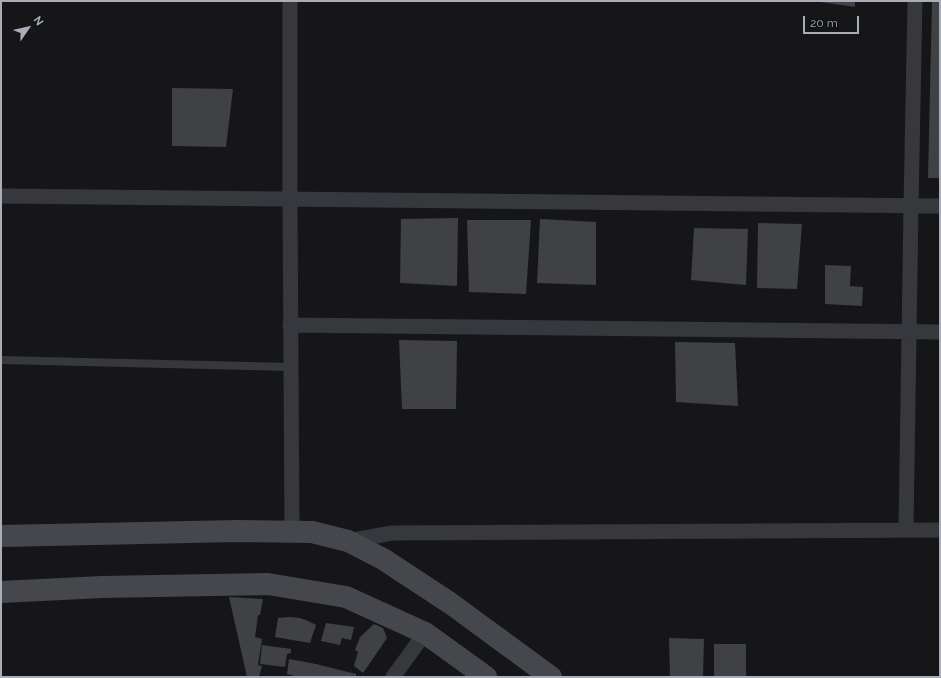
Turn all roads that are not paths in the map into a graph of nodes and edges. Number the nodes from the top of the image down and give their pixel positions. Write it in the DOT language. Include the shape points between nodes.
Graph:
graph roads {
  1 [pos="290,1"];
  2 [pos="915,1"];
  3 [pos="1,196"];
  4 [pos="290,199"];
  5 [pos="911,206"];
  6 [pos="940,206"];
  7 [pos="290,325"];
  8 [pos="909,332"];
  9 [pos="940,332"];
  10 [pos="1,360"];
  11 [pos="290,367"];
  12 [pos="906,530"];
  13 [pos="940,530"];
  14 [pos="292,532"];
  15 [pos="1,536"];
  16 [pos="348,541"];
  17 [pos="1,592"];
  18 [pos="425,633"];
  19 [pos="393,677"];
  20 [pos="486,677"];
  21 [pos="551,677"];
  1 -- 4 [label="street"];
  2 -- 5 [label="street"];
  3 -- 4 [label="street"];
  4 -- 5 [label="street"];
  4 -- 7 [label="street"];
  5 -- 6 [label="street"];
  5 -- 8 [label="street"];
  7 -- 8 [label="street"];
  7 -- 11 [label="street"];
  8 -- 9 [label="street"];
  8 -- 12 [label="street"];
  10 -- 11 [label="lane"];
  11 -- 14 [label="street"];
  12 -- 13 [label="street"];
  12 -- 16 [label="street" via="392,533"];
  14 -- 15 [label="street"];
  14 -- 16 [label="street" via="312,532"];
  16 -- 21 [label="street" via="384,559 450,603"];
  17 -- 18 [label="street" via="268,584 346,597"];
  18 -- 19 [label="street"];
  18 -- 20 [label="street"];
}
